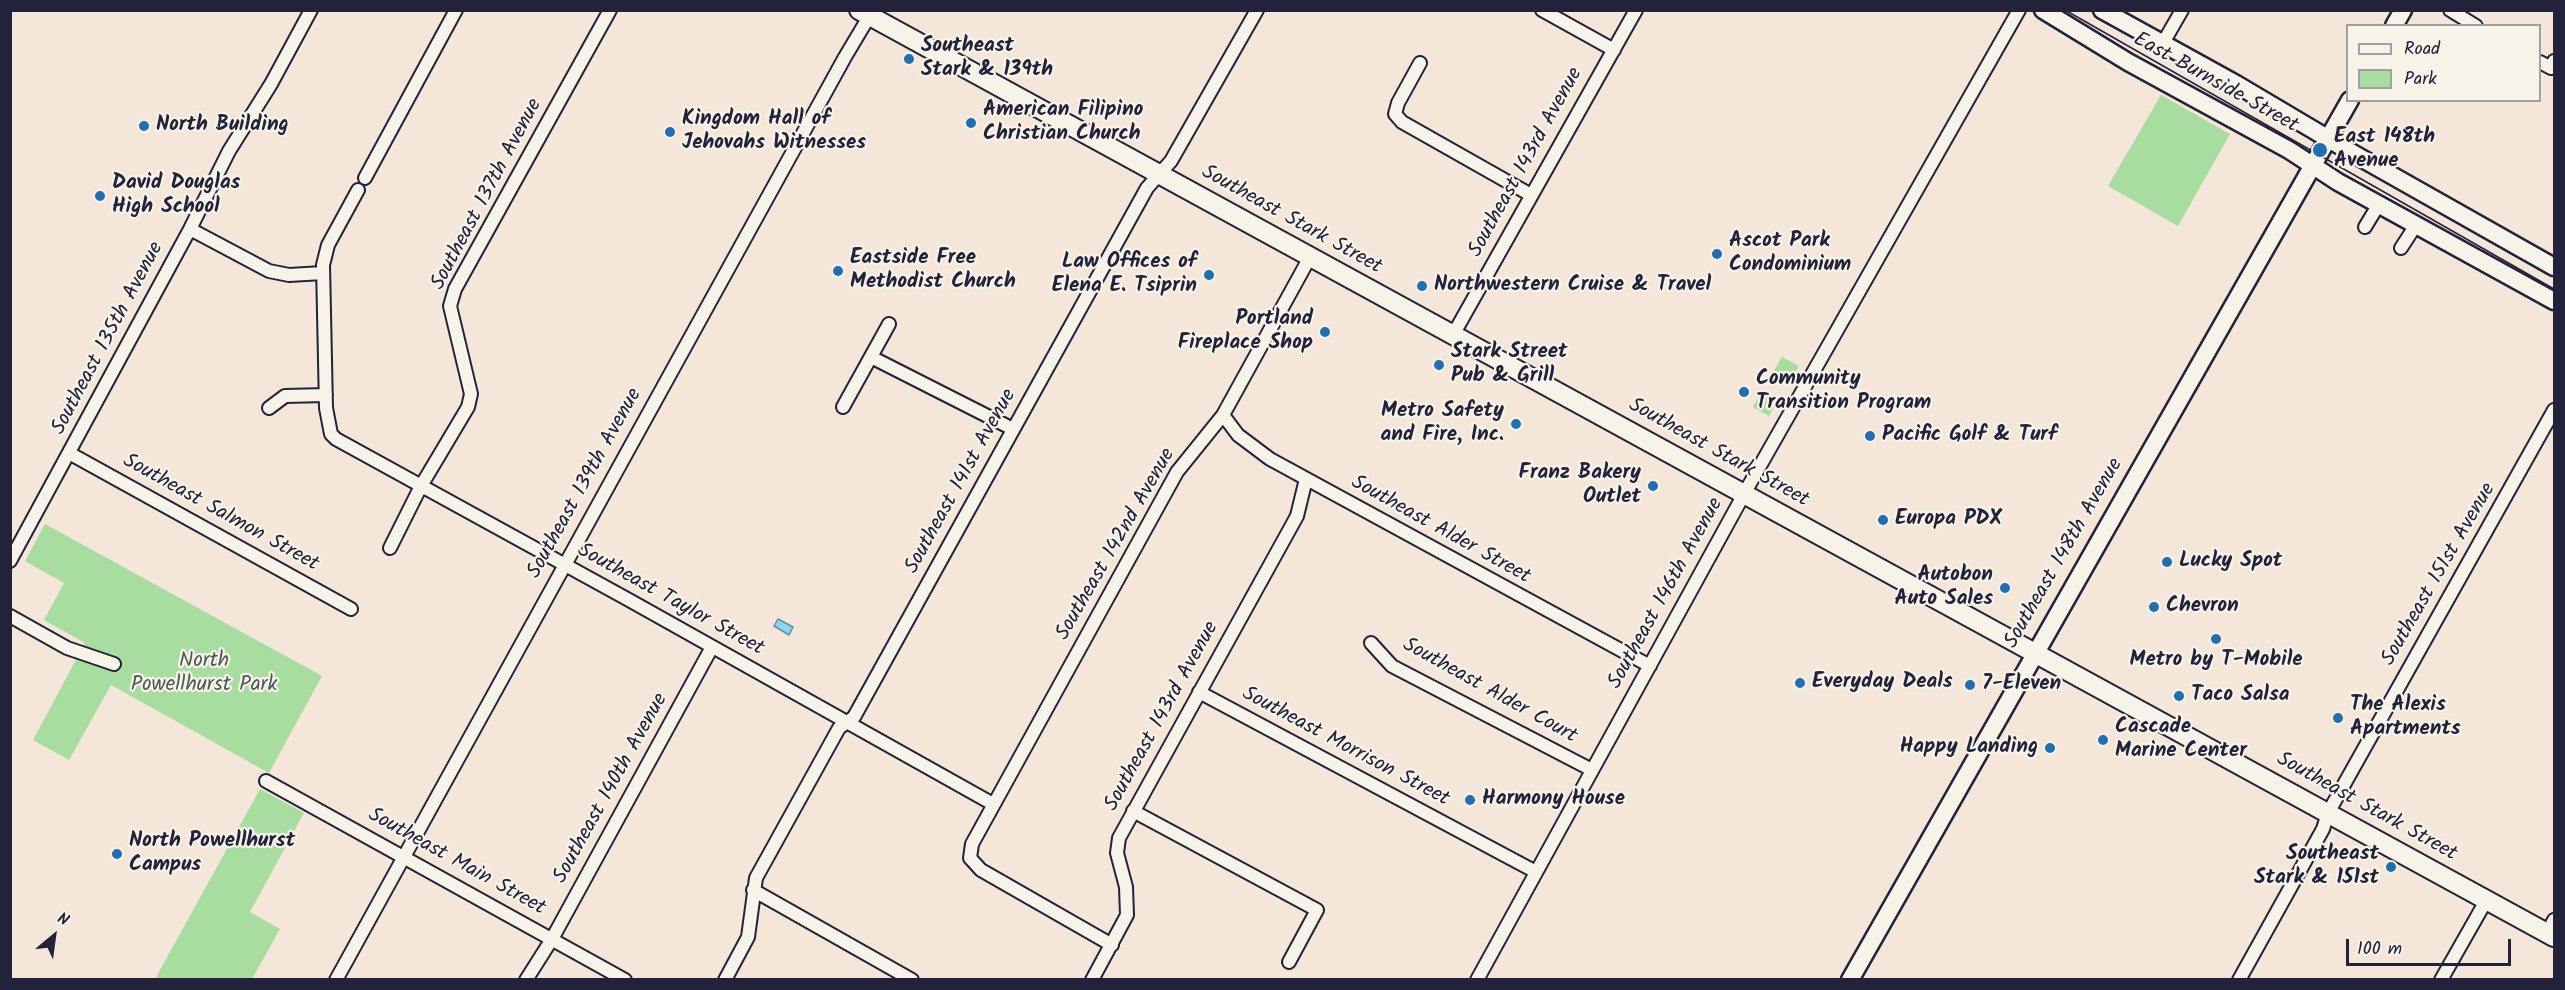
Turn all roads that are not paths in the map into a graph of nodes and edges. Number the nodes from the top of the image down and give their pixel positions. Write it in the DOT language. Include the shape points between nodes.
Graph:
graph roads {
  1 [pos="311,10"];
  2 [pos="456,10"];
  3 [pos="610,10"];
  4 [pos="1257,10"];
  5 [pos="1542,10"];
  6 [pos="1636,10"];
  7 [pos="2019,10"];
  8 [pos="2043,10"];
  9 [pos="2102,10"];
  10 [pos="2182,10"];
  11 [pos="2403,10"];
  12 [pos="2450,10"];
  13 [pos="867,12"];
  14 [pos="2395,24"];
  15 [pos="2473,24"];
  16 [pos="2163,43"];
  17 [pos="1614,50"];
  18 [pos="1420,63"];
  19 [pos="2349,102"];
  20 [pos="2321,152"];
  21 [pos="1159,174"];
  22 [pos="365,178"];
  23 [pos="358,189"];
  24 [pos="1531,195"];
  25 [pos="2379,204"];
  26 [pos="2416,225"];
  27 [pos="2365,227"];
  28 [pos="190,229"];
  29 [pos="2401,248"];
  30 [pos="1310,257"];
  31 [pos="2554,267"];
  32 [pos="323,273"];
  33 [pos="2554,302"];
  34 [pos="889,324"];
  35 [pos="1453,335"];
  36 [pos="871,357"];
  37 [pos="326,395"];
  38 [pos="843,407"];
  39 [pos="269,408"];
  40 [pos="2554,410"];
  41 [pos="1223,416"];
  42 [pos="1013,429"];
  43 [pos="69,453"];
  44 [pos="1306,479"];
  45 [pos="421,486"];
  46 [pos="1744,494"];
  47 [pos="390,548"];
  48 [pos="10,561"];
  49 [pos="563,564"];
  50 [pos="351,609"];
  51 [pos="10,616"];
  52 [pos="1371,643"];
  53 [pos="712,647"];
  54 [pos="2035,653"];
  55 [pos="114,664"];
  56 [pos="1650,666"];
  57 [pos="1199,692"];
  58 [pos="847,722"];
  59 [pos="1592,770"];
  60 [pos="266,781"];
  61 [pos="993,804"];
  62 [pos="1133,811"];
  63 [pos="2328,813"];
  64 [pos="404,856"];
  65 [pos="1536,872"];
  66 [pos="753,891"];
  67 [pos="2487,899"];
  68 [pos="2552,930"];
  69 [pos="552,939"];
  70 [pos="1112,945"];
  71 [pos="1289,962"];
  72 [pos="336,980"];
  73 [pos="526,980"];
  74 [pos="626,980"];
  75 [pos="725,980"];
  76 [pos="912,980"];
  77 [pos="1092,980"];
  78 [pos="1478,980"];
  79 [pos="1850,980"];
  80 [pos="2238,980"];
  81 [pos="2441,980"];
  1 -- 28 [label="street, Southeast 135th Avenue" via="229,151"];
  2 -- 22 [label="street"];
  3 -- 45 [label="street, Southeast 137th Avenue" via="455,289 450,306 471,394 468,407"];
  4 -- 21 [label="street, Southeast 141st Avenue" via="1171,161"];
  5 -- 17 [label="street"];
  6 -- 17 [label="street, Southeast 143rd Avenue"];
  7 -- 46 [label="street, Southeast 146th Avenue"];
  8 -- 20 [label="street, East Burnside Street" via="2128,62 2279,144"];
  9 -- 16 [label="street, East Burnside Street"];
  10 -- 16 [label="street"];
  11 -- 14 [label="street"];
  12 -- 15 [label="street"];
  13 -- 21 [label="main road, Southeast Stark Street"];
  13 -- 49 [label="street, Southeast 139th Avenue"];
  16 -- 20 [label="street, East Burnside Street"];
  17 -- 24 [label="street, Southeast 143rd Avenue"];
  18 -- 24 [label="street" via="1395,114 1402,122"];
  19 -- 20 [label="street, Southeast 148th Avenue"];
  20 -- 25 [label="street, East Burnside Street"];
  20 -- 31 [label="street, East Burnside Street"];
  20 -- 54 [label="street, Southeast 148th Avenue"];
  21 -- 30 [label="main road, Southeast Stark Street"];
  21 -- 42 [label="street, Southeast 141st Avenue" via="1147,188"];
  23 -- 32 [label="street, Southeast Taylor Street" via="328,245"];
  24 -- 35 [label="street, Southeast 143rd Avenue"];
  25 -- 26 [label="street, East Burnside Street"];
  25 -- 27 [label="street"];
  26 -- 29 [label="street"];
  26 -- 33 [label="street, East Burnside Street"];
  28 -- 32 [label="street" via="270,271 289,275"];
  28 -- 43 [label="street, Southeast 135th Avenue"];
  30 -- 35 [label="main road, Southeast Stark Street"];
  30 -- 41 [label="street, Southeast 142nd Avenue"];
  32 -- 37 [label="street, Southeast Taylor Street"];
  34 -- 36 [label="street"];
  35 -- 46 [label="main road, Southeast Stark Street"];
  36 -- 38 [label="street"];
  36 -- 42 [label="street"];
  37 -- 39 [label="street" via="285,396"];
  37 -- 45 [label="street, Southeast Taylor Street" via="327,424 336,439"];
  40 -- 63 [label="street, Southeast 151st Avenue"];
  41 -- 44 [label="street, Southeast Alder Street" via="1253,448"];
  41 -- 61 [label="street, Southeast 142nd Avenue" via="1177,472"];
  42 -- 58 [label="street, Southeast 141st Avenue" via="860,707"];
  43 -- 48 [label="street, Southeast 135th Avenue"];
  43 -- 50 [label="street, Southeast Salmon Street"];
  44 -- 56 [label="street, Southeast Alder Street"];
  44 -- 57 [label="street, Southeast 143rd Avenue" via="1297,516"];
  45 -- 47 [label="street"];
  45 -- 49 [label="street, Southeast Taylor Street"];
  46 -- 54 [label="main road, Southeast Stark Street"];
  46 -- 56 [label="street, Southeast 146th Avenue"];
  49 -- 53 [label="street, Southeast Taylor Street"];
  49 -- 64 [label="street, Southeast 139th Avenue"];
  51 -- 55 [label="street" via="67,648"];
  52 -- 59 [label="street, Southeast Alder Court" via="1392,666"];
  53 -- 58 [label="street, Southeast Taylor Street"];
  53 -- 69 [label="street, Southeast 140th Avenue"];
  54 -- 63 [label="main road, Southeast Stark Street"];
  54 -- 79 [label="street, Southeast 148th Avenue"];
  56 -- 59 [label="street, Southeast 146th Avenue"];
  57 -- 62 [label="street, Southeast 143rd Avenue"];
  57 -- 65 [label="street, Southeast Morrison Street"];
  58 -- 61 [label="street, Southeast Taylor Street"];
  58 -- 66 [label="street, Southeast 141st Avenue" via="839,728 756,878"];
  59 -- 65 [label="street, Southeast 146th Avenue"];
  60 -- 64 [label="street, Southeast Main Street"];
  61 -- 70 [label="street, Southeast 142nd Avenue" via="972,844 970,858 981,870"];
  62 -- 70 [label="street, Southeast 143rd Avenue" via="1119,838 1117,853 1126,887 1127,915"];
  62 -- 71 [label="street" via="1317,909"];
  63 -- 67 [label="main road, Southeast Stark Street"];
  63 -- 80 [label="street, Southeast 151st Avenue"];
  64 -- 69 [label="street, Southeast Main Street"];
  64 -- 72 [label="street, Southeast 139th Avenue"];
  65 -- 78 [label="street, Southeast 146th Avenue"];
  66 -- 75 [label="street, Southeast 141st Avenue" via="748,937"];
  66 -- 76 [label="street"];
  67 -- 68 [label="main road, Southeast Stark Street"];
  67 -- 81 [label="street"];
  69 -- 73 [label="street, Southeast 140th Avenue"];
  69 -- 74 [label="street, Southeast Main Street"];
  70 -- 77 [label="street, Southeast 143rd Avenue"];
}
